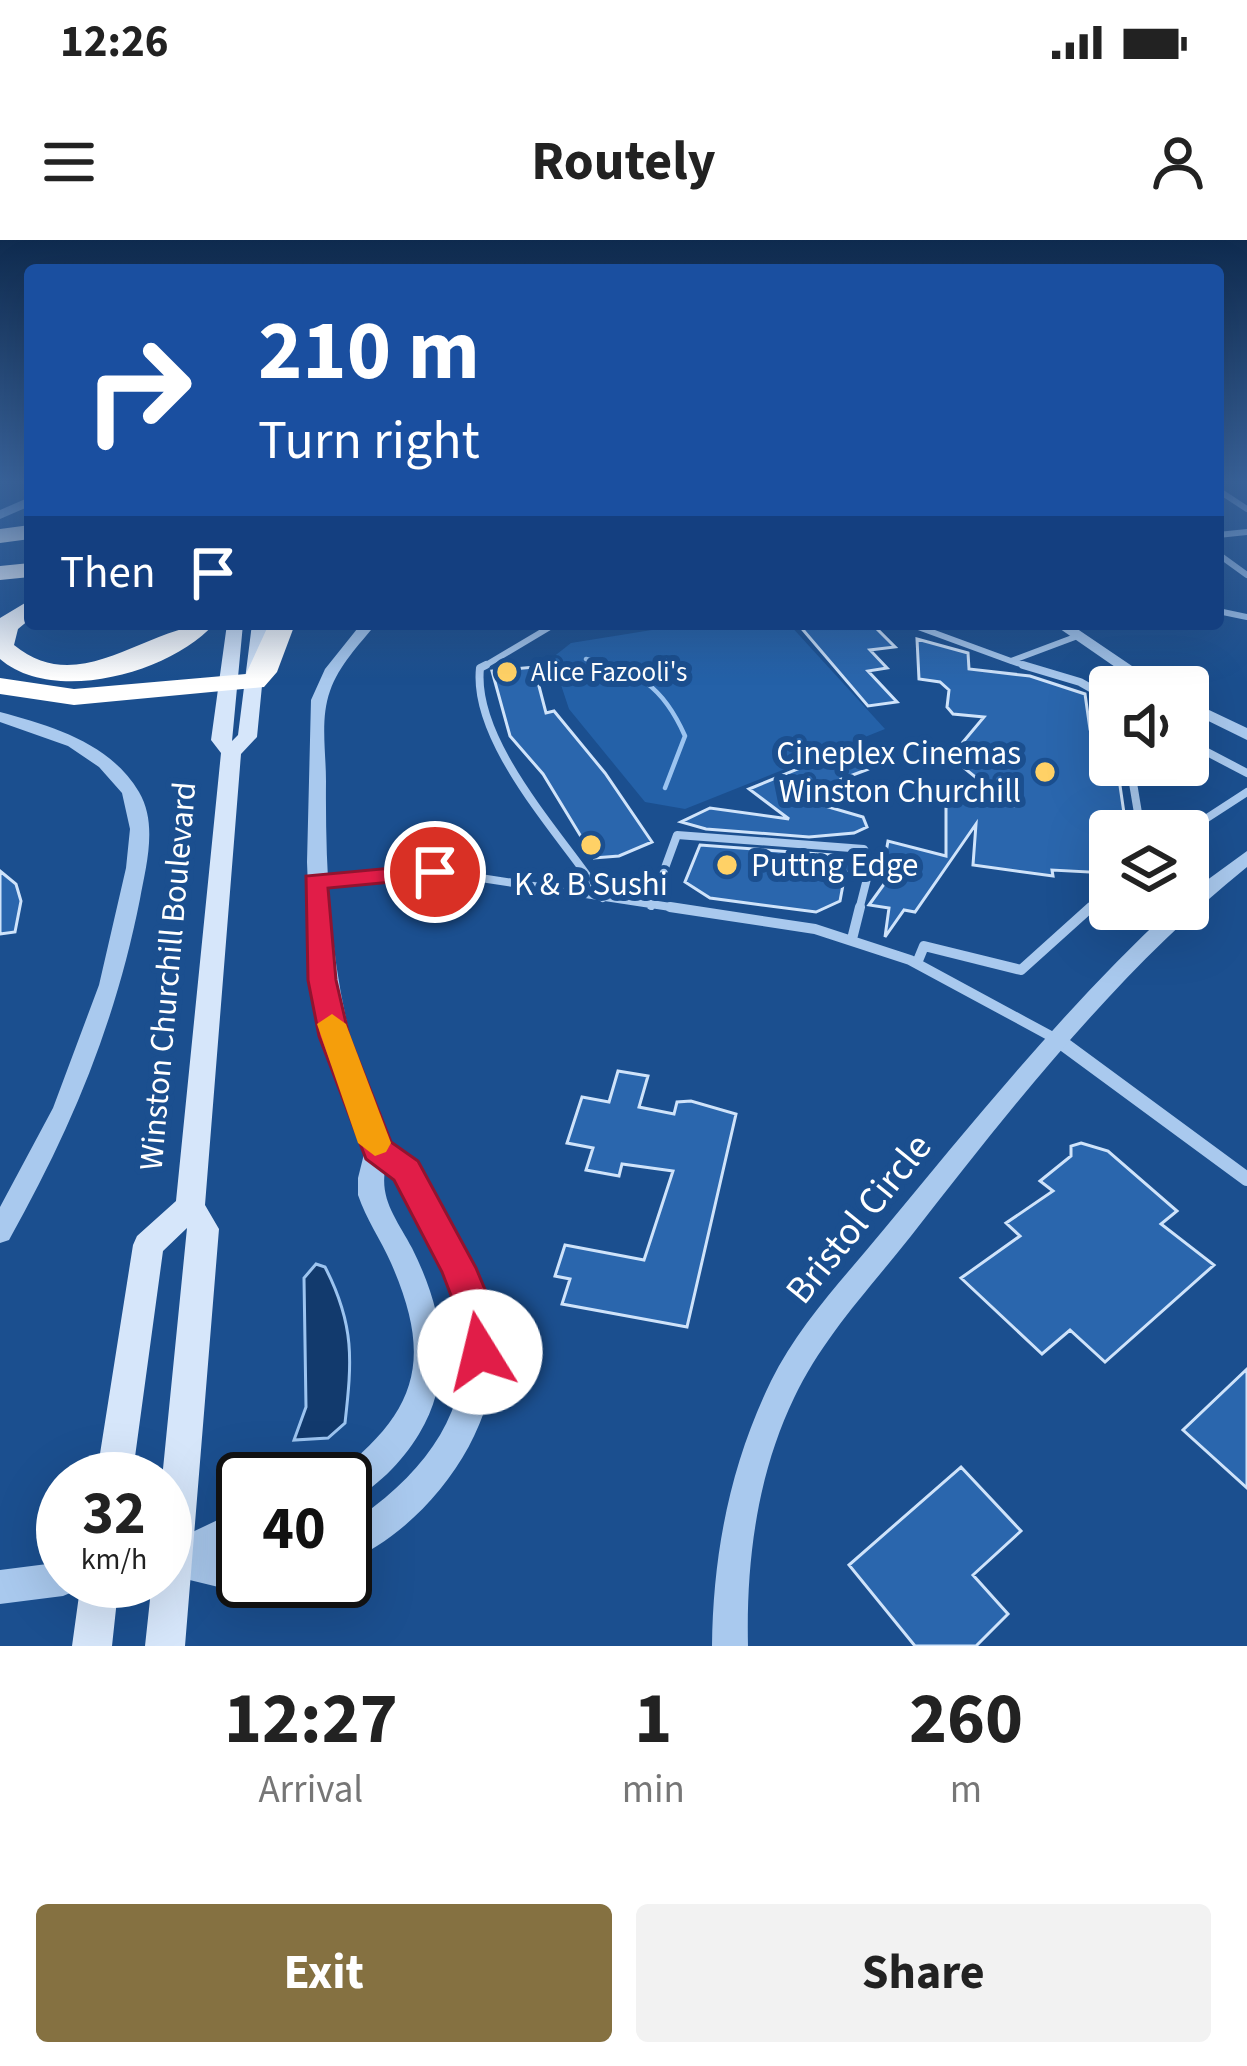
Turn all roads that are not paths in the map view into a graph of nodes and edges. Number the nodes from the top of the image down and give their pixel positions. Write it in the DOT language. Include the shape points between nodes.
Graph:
graph roads {
  1 [pos="24,612"];
  2 [pos="192,630"];
  3 [pos="236,630"];
  4 [pos="258,630"];
  5 [pos="280,630"];
  6 [pos="364,630"];
  7 [pos="545,630"];
  8 [pos="926,630"];
  9 [pos="1067,630"];
  10 [pos="1075,637"];
  11 [pos="1011,662"];
  12 [pos="1121,666"];
  13 [pos="241,682"];
  14 [pos="0,686"];
  15 [pos="1089,687"];
  16 [pos="1209,716"];
  17 [pos="0,717"];
  18 [pos="1247,736"];
  19 [pos="1209,753"];
  20 [pos="1247,772"];
  21 [pos="1247,792"];
  22 [pos="1209,817"];
  23 [pos="1247,857"];
  24 [pos="315,881"];
  25 [pos="1209,888"];
  26 [pos="603,898"];
  27 [pos="651,906"];
  28 [pos="1089,909"];
  29 [pos="1160,930"];
  30 [pos="852,939"];
  31 [pos="916,964"];
  32 [pos="1058,1040"];
  33 [pos="377,1150"];
  34 [pos="1247,1179"];
  35 [pos="190,1207"];
  36 [pos="0,1232"];
  37 [pos="118,1452"];
  38 [pos="180,1452"];
  39 [pos="372,1462"];
  40 [pos="372,1528"];
  41 [pos="36,1583"];
  42 [pos="0,1588"];
  43 [pos="97,1608"];
  44 [pos="167,1608"];
  45 [pos="92,1646"];
  46 [pos="165,1646"];
  47 [pos="730,1646"];
  1 -- 2 [label="highway" via="7,626 2,647 22,664 53,670 135,661"];
  3 -- 13 [label="main road, Winston Churchill Boulevard"];
  4 -- 13 [label="main road, Winston Churchill Boulevard"];
  5 -- 13 [label="highway" via="264,672"];
  6 -- 24 [label="street" via="319,700"];
  7 -- 26 [label="lane" via="480,668 476,679 486,723"];
  8 -- 11 [label="lane"];
  9 -- 10 [label="street"];
  10 -- 11 [label="lane"];
  10 -- 12 [label="street"];
  11 -- 15 [label="lane"];
  13 -- 14 [label="highway" via="74,697"];
  13 -- 35 [label="main road, Winston Churchill Boulevard" via="221,740 231,752"];
  16 -- 18 [label="street"];
  17 -- 36 [label="street" via="62,735 113,768 134,798 140,844 98,1038 67,1114"];
  19 -- 20 [label="lane"];
  21 -- 22 [label="lane"];
  23 -- 25 [label="street, Bristol Circle"];
  24 -- 26 [label="lane" via="435,872"];
  24 -- 33 [label="street" via="334,1036"];
  26 -- 27 [label="lane"];
  27 -- 30 [label="lane"];
  27 -- 30 [label="lane" via="677,835 864,849 872,863"];
  28 -- 31 [label="lane" via="1021,970 924,946"];
  29 -- 32 [label="street, Bristol Circle"];
  30 -- 31 [label="lane"];
  31 -- 32 [label="lane"];
  32 -- 34 [label="street"];
  32 -- 47 [label="street, Bristol Circle" via="828,1319 783,1387 754,1456 736,1545"];
  33 -- 39 [label="street" via="370,1189 423,1304 433,1351 406,1430"];
  33 -- 40 [label="street" via="406,1171 465,1281 480,1352 471,1404 443,1461"];
  35 -- 37 [label="main road, Winston Churchill Boulevard" via="148,1245"];
  35 -- 38 [label="main road, Winston Churchill Boulevard" via="204,1229"];
  41 -- 42 [label="street"];
  43 -- 45 [label="main road"];
  44 -- 46 [label="main road, Winston Churchill Boulevard"];
}
